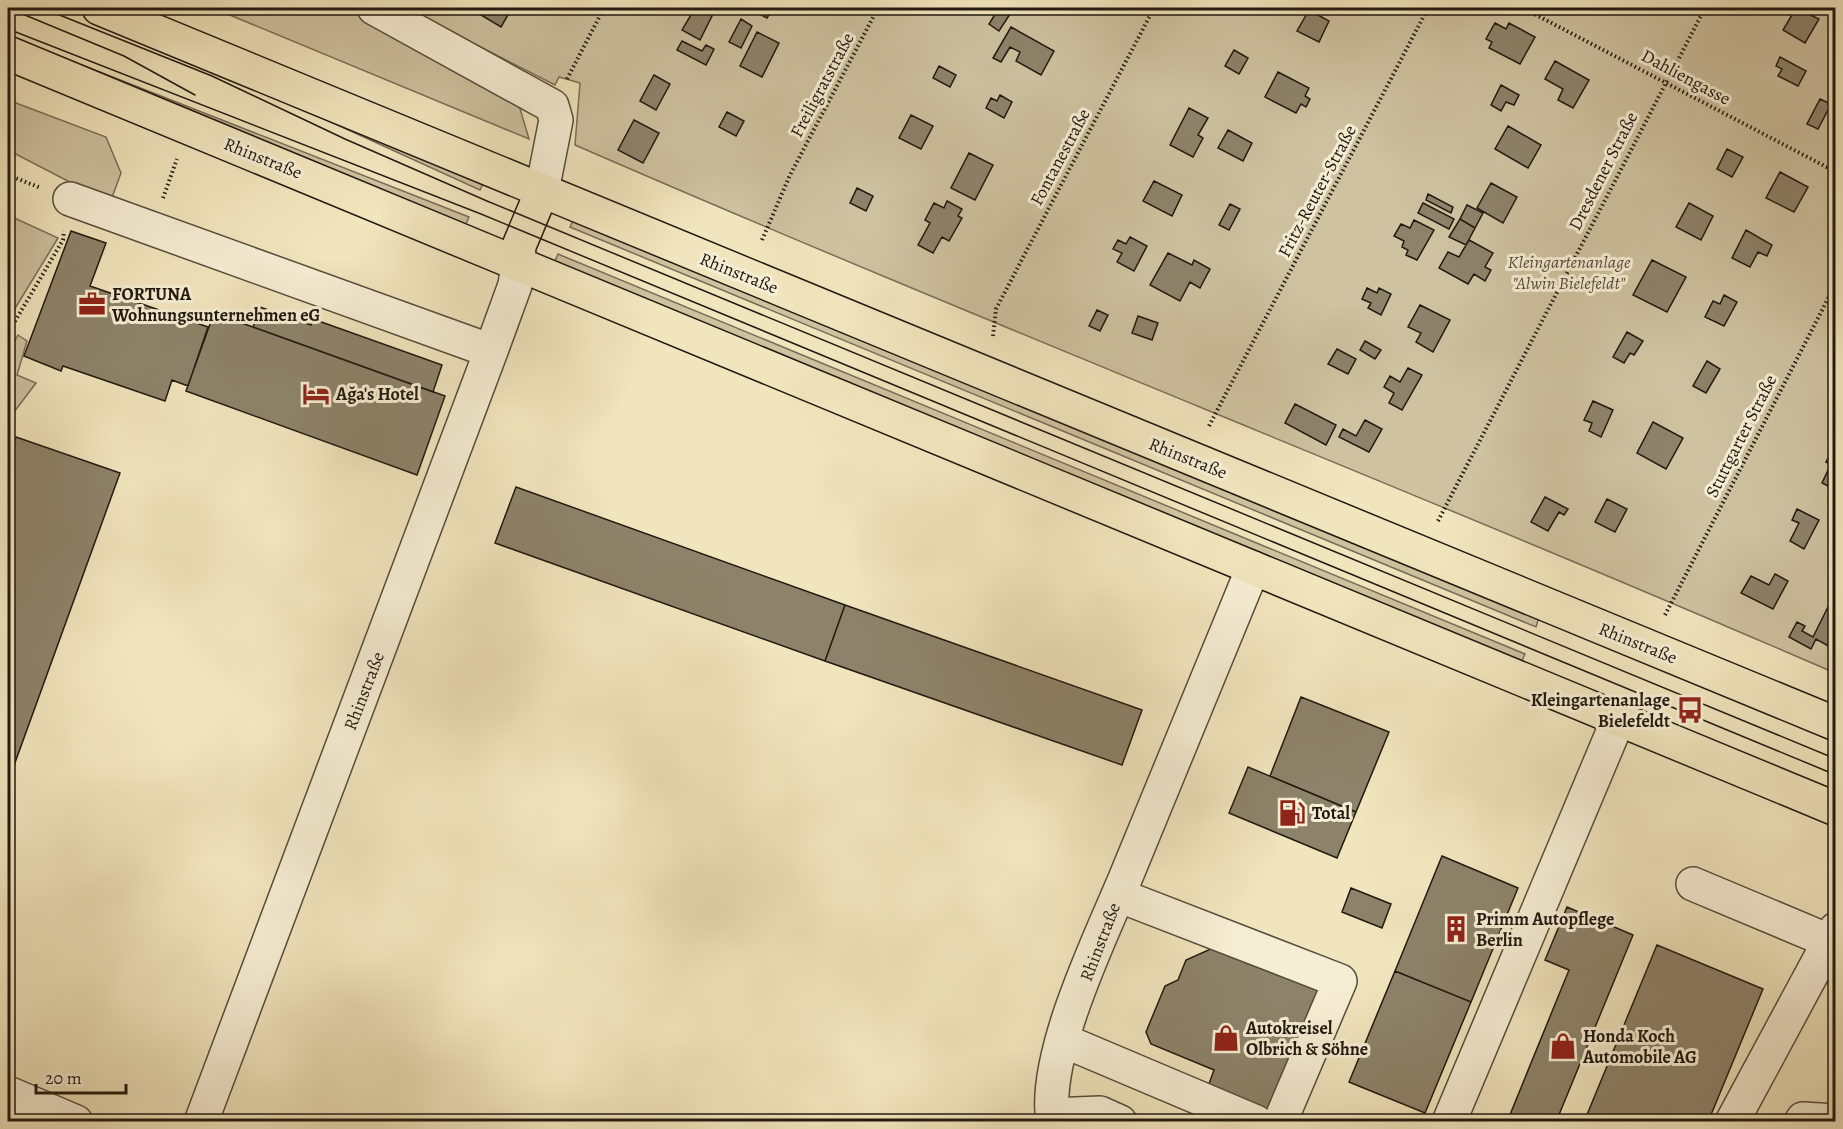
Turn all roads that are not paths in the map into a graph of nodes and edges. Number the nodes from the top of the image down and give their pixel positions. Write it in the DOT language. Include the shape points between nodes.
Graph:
graph roads {
  1 [pos="99,8"];
  2 [pos="374,8"];
  3 [pos="8,53"];
  4 [pos="542,191"];
  5 [pos="65,211"];
  6 [pos="518,263"];
  7 [pos="491,351"];
  8 [pos="1253,568"];
  9 [pos="1618,720"];
  10 [pos="1836,724"];
  11 [pos="1836,809"];
  12 [pos="1693,884"];
  13 [pos="1118,894"];
  14 [pos="1832,935"];
  15 [pos="1062,1040"];
  16 [pos="8,1093"];
  17 [pos="1053,1118"];
  18 [pos="202,1119"];
  19 [pos="1836,1121"];
  20 [pos="76,1122"];
  21 [pos="1120,1122"];
  22 [pos="1256,1122"];
  23 [pos="1280,1122"];
  24 [pos="1449,1122"];
  25 [pos="1732,1122"];
  26 [pos="1801,1122"];
  1 -- 4 [label="main road, Rhinstraße"];
  2 -- 4 [label="street" via="552,106 556,120"];
  3 -- 6 [label="main road, Rhinstraße"];
  4 -- 6 [label="main road, Rhinstraße" via="519,246"];
  4 -- 10 [label="main road, Rhinstraße"];
  5 -- 7 [label="street"];
  6 -- 7 [label="street, Rhinstraße" via="515,285"];
  6 -- 8 [label="main road, Rhinstraße"];
  7 -- 18 [label="street, Rhinstraße"];
  8 -- 9 [label="main road, Rhinstraße"];
  8 -- 13 [label="street, Rhinstraße"];
  9 -- 11 [label="main road, Rhinstraße"];
  9 -- 24 [label="street"];
  12 -- 14 [label="street"];
  13 -- 15 [label="street, Rhinstraße"];
  13 -- 23 [label="street" via="1340,981"];
  14 -- 25 [label="street"];
  15 -- 17 [label="street, Rhinstraße" via="1053,1076"];
  15 -- 22 [label="street"];
  16 -- 20 [label="street"];
  17 -- 21 [label="street" via="1100,1113"];
  19 -- 26 [label="street"];
}
